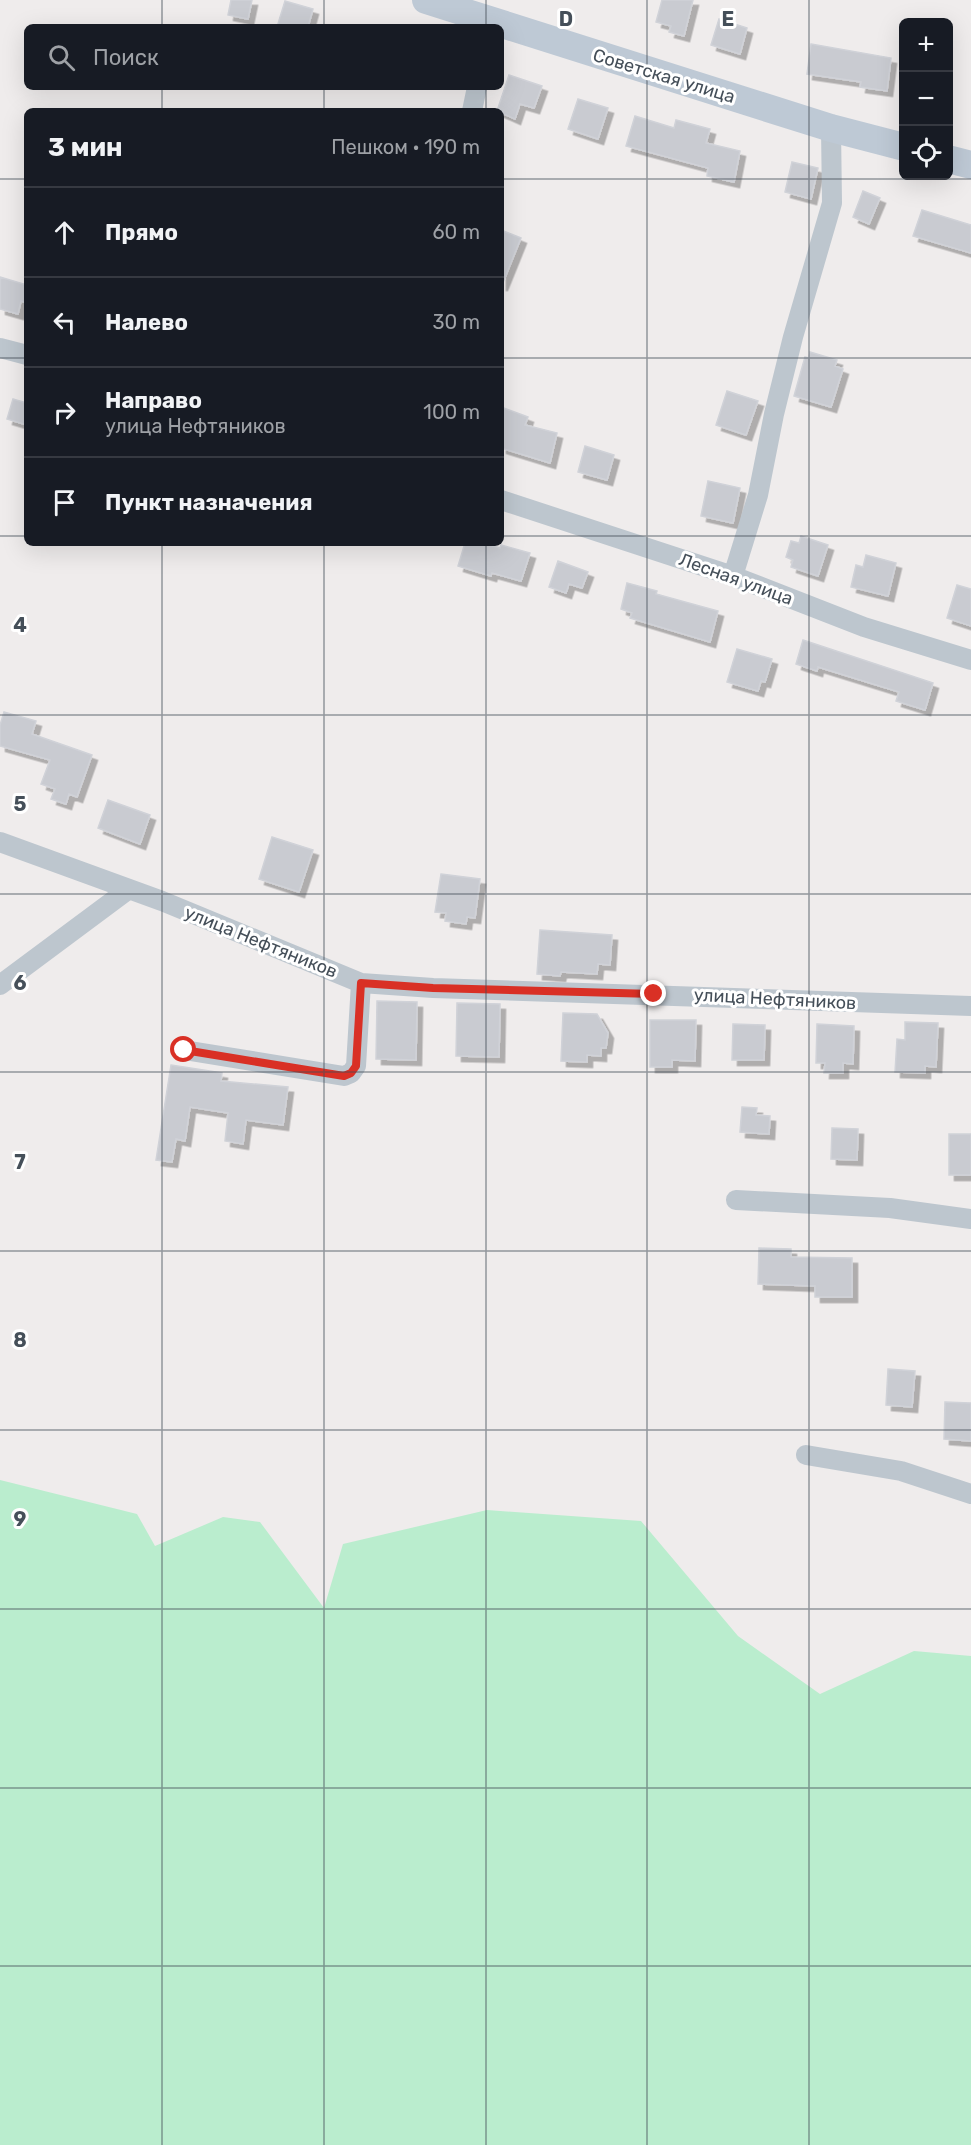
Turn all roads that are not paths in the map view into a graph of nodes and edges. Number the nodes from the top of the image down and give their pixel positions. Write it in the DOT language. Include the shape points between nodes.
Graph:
graph roads {
  1 [pos="434,1"];
  2 [pos="489,24"];
  3 [pos="504,29"];
  4 [pos="476,90"];
  5 [pos="473,108"];
  6 [pos="831,128"];
  7 [pos="899,146"];
  8 [pos="953,160"];
  9 [pos="971,165"];
  10 [pos="0,348"];
  11 [pos="24,353"];
  12 [pos="504,501"];
  13 [pos="733,576"];
  14 [pos="971,660"];
  15 [pos="0,842"];
  16 [pos="129,889"];
  17 [pos="361,983"];
  18 [pos="0,985"];
  19 [pos="971,1006"];
  20 [pos="184,1050"];
  21 [pos="736,1200"];
  22 [pos="971,1219"];
  23 [pos="806,1455"];
  24 [pos="971,1494"];
  1 -- 2 [label="street, Советская улица"];
  3 -- 6 [label="street, Советская улица"];
  4 -- 5 [label="street"];
  6 -- 7 [label="street, Советская улица"];
  6 -- 13 [label="street" via="832,203 793,337 758,495"];
  8 -- 9 [label="street"];
  10 -- 11 [label="street"];
  12 -- 13 [label="street, Лесная улица"];
  13 -- 14 [label="street, Лесная улица" via="864,627"];
  15 -- 16 [label="street, улица Нефтяников"];
  16 -- 17 [label="street, улица Нефтяников"];
  16 -- 18 [label="street"];
  17 -- 19 [label="street, улица Нефтяников"];
  17 -- 20 [label="street" via="356,1066 344,1076"];
  21 -- 22 [label="street" via="890,1208"];
  23 -- 24 [label="street" via="901,1471"];
}
